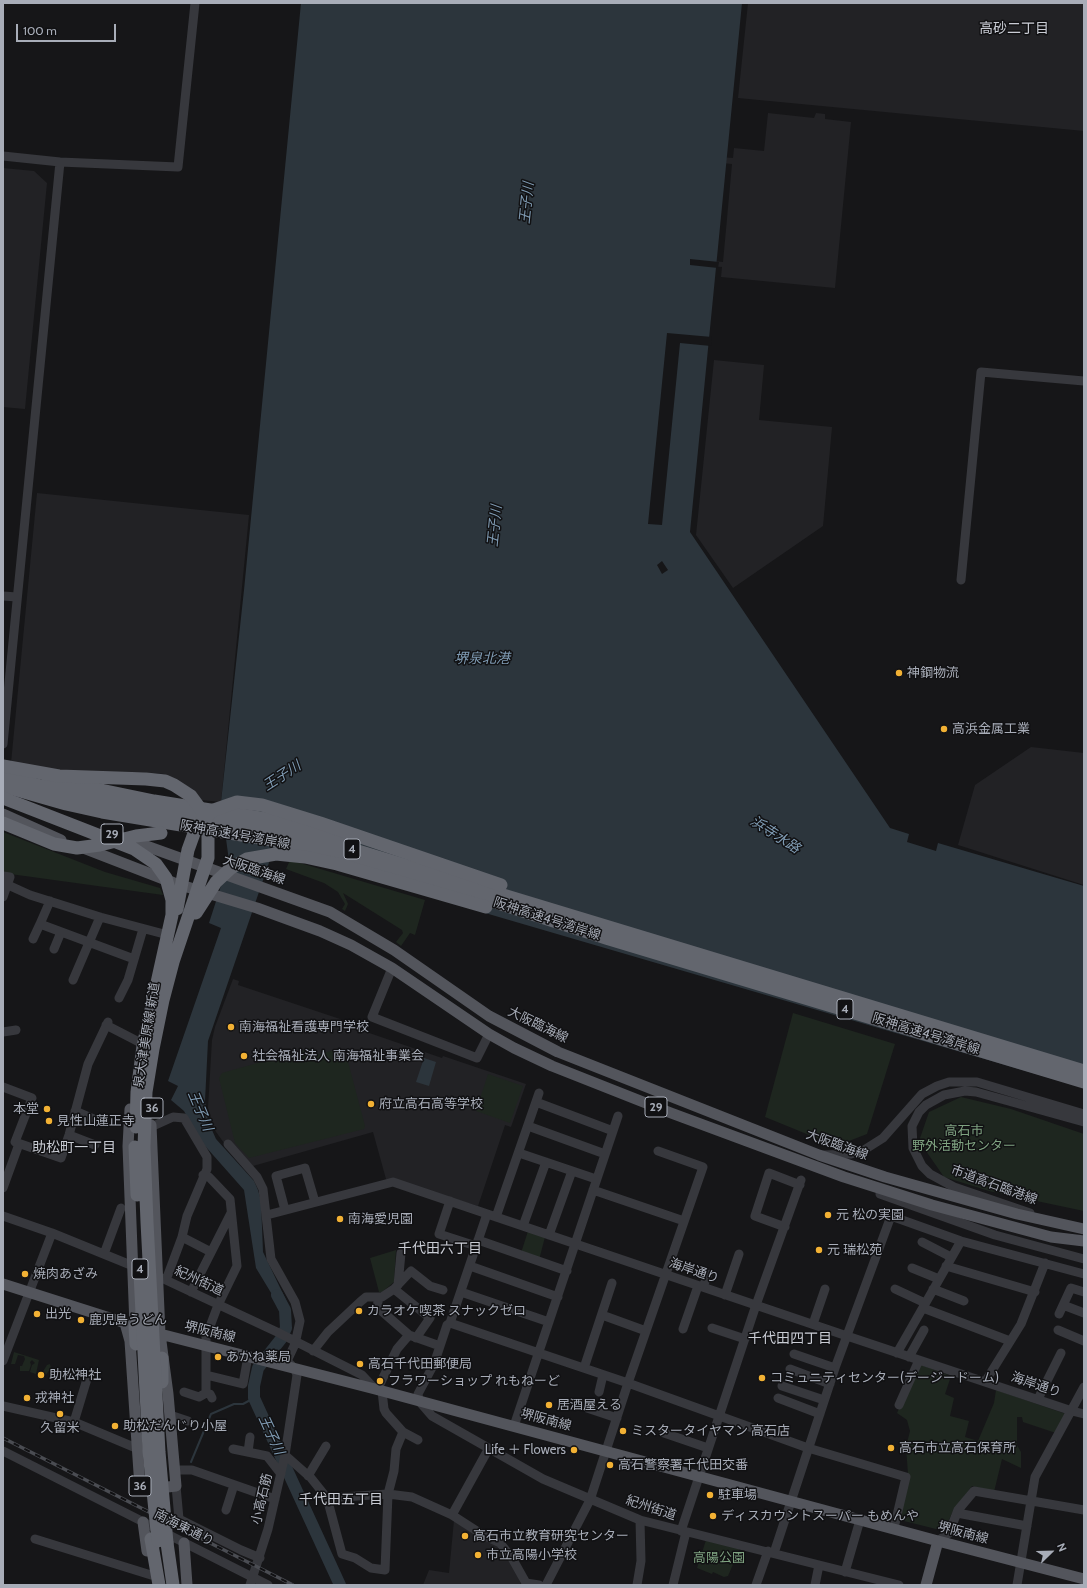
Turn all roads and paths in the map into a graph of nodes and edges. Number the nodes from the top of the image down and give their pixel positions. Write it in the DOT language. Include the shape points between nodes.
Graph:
graph roads {
  1 [pos="195,3"];
  2 [pos="3,156"];
  3 [pos="60,162"];
  4 [pos="1084,381"];
  5 [pos="961,580"];
  6 [pos="3,596"];
  7 [pos="17,597"];
  8 [pos="3,744"];
  9 [pos="3,767"];
  10 [pos="3,776"];
  11 [pos="3,786"];
  12 [pos="3,794"];
  13 [pos="3,798"];
  14 [pos="3,814"];
  15 [pos="3,823"];
  16 [pos="301,847"];
  17 [pos="425,860"];
  18 [pos="189,861"];
  19 [pos="3,876"];
  20 [pos="174,883"];
  21 [pos="8,885"];
  22 [pos="191,888"];
  23 [pos="3,897"];
  24 [pos="50,901"];
  25 [pos="100,917"];
  26 [pos="40,924"];
  27 [pos="142,929"];
  28 [pos="61,932"];
  29 [pos="164,934"];
  30 [pos="606,938"];
  31 [pos="33,939"];
  32 [pos="88,942"];
  33 [pos="54,949"];
  34 [pos="693,953"];
  35 [pos="134,959"];
  36 [pos="392,968"];
  37 [pos="73,980"];
  38 [pos="119,998"];
  39 [pos="158,999"];
  40 [pos="16,1030"];
  41 [pos="3,1032"];
  42 [pos="489,1034"];
  43 [pos="139,1042"];
  44 [pos="1084,1071"];
  45 [pos="1084,1082"];
  46 [pos="3,1088"];
  47 [pos="75,1112"];
  48 [pos="1084,1114"];
  49 [pos="618,1116"];
  50 [pos="98,1121"];
  51 [pos="1084,1122"];
  52 [pos="528,1126"];
  53 [pos="150,1127"];
  54 [pos="613,1131"];
  55 [pos="69,1135"];
  56 [pos="19,1144"];
  57 [pos="228,1144"];
  58 [pos="95,1146"];
  59 [pos="658,1151"];
  60 [pos="519,1153"];
  61 [pos="605,1154"];
  62 [pos="819,1155"];
  63 [pos="796,1159"];
  64 [pos="546,1162"];
  65 [pos="572,1171"];
  66 [pos="203,1175"];
  67 [pos="596,1179"];
  68 [pos="3,1188"];
  69 [pos="593,1190"];
  70 [pos="315,1202"];
  71 [pos="450,1202"];
  72 [pos="122,1208"];
  73 [pos="285,1210"];
  74 [pos="231,1213"];
  75 [pos="267,1215"];
  76 [pos="3,1216"];
  77 [pos="492,1216"];
  78 [pos="684,1220"];
  79 [pos="523,1226"];
  80 [pos="785,1228"];
  81 [pos="1080,1229"];
  82 [pos="52,1233"];
  83 [pos="549,1235"];
  84 [pos="182,1237"];
  85 [pos="961,1241"];
  86 [pos="1084,1241"];
  87 [pos="922,1242"];
  88 [pos="477,1243"];
  89 [pos="575,1244"];
  90 [pos="211,1252"];
  91 [pos="401,1253"];
  92 [pos="104,1254"];
  93 [pos="739,1254"];
  94 [pos="951,1257"];
  95 [pos="1084,1259"];
  96 [pos="1045,1263"];
  97 [pos="132,1266"];
  98 [pos="470,1266"];
  99 [pos="946,1266"];
  100 [pos="912,1268"];
  101 [pos="567,1271"];
  102 [pos="708,1274"];
  103 [pos="1084,1274"];
  104 [pos="666,1275"];
  105 [pos="162,1278"];
  106 [pos="939,1280"];
  107 [pos="612,1283"];
  108 [pos="3,1284"];
  109 [pos="701,1286"];
  110 [pos="396,1287"];
  111 [pos="824,1289"];
  112 [pos="895,1289"];
  113 [pos="933,1289"];
  114 [pos="443,1290"];
  115 [pos="29,1292"];
  116 [pos="191,1292"];
  117 [pos="461,1292"];
  118 [pos="1035,1292"];
  119 [pos="1084,1292"];
  120 [pos="725,1295"];
  121 [pos="379,1297"];
  122 [pos="558,1297"];
  123 [pos="964,1301"];
  124 [pos="1063,1304"];
  125 [pos="218,1305"];
  126 [pos="756,1306"];
  127 [pos="924,1306"];
  128 [pos="1084,1313"];
  129 [pos="1059,1314"];
  130 [pos="602,1315"];
  131 [pos="549,1322"];
  132 [pos="450,1323"];
  133 [pos="130,1324"];
  134 [pos="812,1324"];
  135 [pos="712,1328"];
  136 [pos="683,1329"];
  137 [pos="924,1330"];
  138 [pos="1058,1330"];
  139 [pos="646,1331"];
  140 [pos="160,1334"];
  141 [pos="412,1336"];
  142 [pos="847,1336"];
  143 [pos="745,1339"];
  144 [pos="292,1340"];
  145 [pos="1010,1340"];
  146 [pos="1084,1341"];
  147 [pos="206,1345"];
  148 [pos="440,1346"];
  149 [pos="313,1350"];
  150 [pos="5,1351"];
  151 [pos="538,1353"];
  152 [pos="897,1353"];
  153 [pos="1061,1353"];
  154 [pos="794,1354"];
  155 [pos="252,1357"];
  156 [pos="909,1357"];
  157 [pos="162,1358"];
  158 [pos="919,1360"];
  159 [pos="3,1361"];
  160 [pos="584,1368"];
  161 [pos="835,1368"];
  162 [pos="295,1369"];
  163 [pos="790,1369"];
  164 [pos="206,1375"];
  165 [pos="603,1375"];
  166 [pos="87,1379"];
  167 [pos="986,1382"];
  168 [pos="628,1383"];
  169 [pos="830,1384"];
  170 [pos="782,1386"];
  171 [pos="1084,1387"];
  172 [pos="379,1388"];
  173 [pos="184,1392"];
  174 [pos="599,1392"];
  175 [pos="1039,1397"];
  176 [pos="778,1398"];
  177 [pos="824,1400"];
  178 [pos="419,1401"];
  179 [pos="899,1405"];
  180 [pos="3,1406"];
  181 [pos="587,1408"];
  182 [pos="1072,1411"];
  183 [pos="820,1414"];
  184 [pos="1084,1414"];
  185 [pos="170,1415"];
  186 [pos="719,1417"];
  187 [pos="617,1418"];
  188 [pos="188,1421"];
  189 [pos="74,1422"];
  190 [pos="514,1426"];
  191 [pos="403,1432"];
  192 [pos="664,1433"];
  193 [pos="250,1437"];
  194 [pos="418,1440"];
  195 [pos="326,1446"];
  196 [pos="136,1448"];
  197 [pos="489,1448"];
  198 [pos="708,1448"];
  199 [pos="808,1448"];
  200 [pos="233,1449"];
  201 [pos="3,1451"];
  202 [pos="607,1451"];
  203 [pos="248,1452"];
  204 [pos="285,1455"];
  205 [pos="175,1470"];
  206 [pos="281,1474"];
  207 [pos="308,1476"];
  208 [pos="698,1476"];
  209 [pos="234,1485"];
  210 [pos="176,1486"];
  211 [pos="388,1494"];
  212 [pos="327,1498"];
  213 [pos="275,1499"];
  214 [pos="590,1500"];
  215 [pos="1030,1500"];
  216 [pos="791,1501"];
  217 [pos="226,1510"];
  218 [pos="1084,1510"];
  219 [pos="957,1513"];
  220 [pos="452,1515"];
  221 [pos="640,1520"];
  222 [pos="860,1520"];
  223 [pos="143,1522"];
  224 [pos="1027,1526"];
  225 [pos="894,1528"];
  226 [pos="684,1532"];
  227 [pos="35,1539"];
  228 [pos="938,1541"];
  229 [pos="163,1542"];
  230 [pos="184,1543"];
  231 [pos="771,1552"];
  232 [pos="260,1558"];
  233 [pos="1020,1562"];
  234 [pos="819,1565"];
  235 [pos="845,1572"];
  236 [pos="1084,1578"];
  237 [pos="251,1581"];
  238 [pos="155,1582"];
  239 [pos="164,1585"];
  240 [pos="173,1585"];
  241 [pos="179,1585"];
  242 [pos="187,1585"];
  243 [pos="268,1585"];
  244 [pos="540,1585"];
  245 [pos="546,1585"];
  246 [pos="637,1585"];
  247 [pos="673,1585"];
  248 [pos="756,1585"];
  249 [pos="815,1585"];
  250 [pos="899,1585"];
  251 [pos="926,1585"];
  252 [pos="1017,1585"];
  1 -- 3 [label="street" via="178,168"];
  2 -- 3 [label="street"];
  3 -- 7 [label="street"];
  4 -- 5 [label="street" via="981,372"];
  6 -- 7 [label="street"];
  7 -- 8 [label="street"];
  9 -- 17 [label="highway, bridge" via="127,796 279,821 337,834"];
  9 -- 39 [label="highway, bridge" via="59,776 156,779 183,790 202,811 208,828 208,858"];
  10 -- 34 [label="highway, 阪神高速4号湾岸線 / 4" via="102,802 266,829 330,843"];
  11 -- 16 [label="highway, 阪神高速4号湾岸線 / 4, bridge" via="102,812"];
  12 -- 18 [label="main road, 大阪臨海線 / 29"];
  13 -- 39 [label="highway, bridge" via="134,849 150,858 162,870 170,892 172,915"];
  14 -- 20 [label="main road, 大阪臨海線 / 29" via="51,836"];
  15 -- 16 [label="highway, bridge" via="54,844 77,848 161,832 202,834"];
  16 -- 30 [label="highway, 阪神高速4号湾岸線 / 4" via="489,900"];
  17 -- 34 [label="highway, bridge"];
  17 -- 39 [label="highway, bridge" via="254,803 229,804 214,810 197,825 191,839"];
  18 -- 20 [label="main road, 泉大津美原線 新道 / 36"];
  18 -- 22 [label="main road, 泉大津美原線 新道 / 36"];
  18 -- 62 [label="main road, 大阪臨海線 / 29" via="330,912 394,950 489,1016 558,1052"];
  19 -- 21 [label="street" via="10,877"];
  20 -- 22 [label="main road, 大阪臨海線 / 29"];
  20 -- 29 [label="main road, 泉大津美原線 新道 / 36"];
  21 -- 23 [label="street"];
  21 -- 24 [label="street"];
  22 -- 36 [label="main road, 大阪臨海線 / 29" via="320,931"];
  22 -- 53 [label="main road, 泉大津美原線 新道 / 36" via="162,1015 153,1077"];
  24 -- 25 [label="street"];
  24 -- 26 [label="street"];
  25 -- 27 [label="street"];
  25 -- 32 [label="street"];
  26 -- 28 [label="street"];
  26 -- 31 [label="street"];
  27 -- 29 [label="street"];
  27 -- 35 [label="street"];
  28 -- 32 [label="street"];
  28 -- 33 [label="street"];
  29 -- 43 [label="main road, 泉大津美原線 新道 / 36"];
  30 -- 39 [label="highway, bridge" via="332,863 287,854 266,854 247,859 231,868 210,890 191,923"];
  30 -- 45 [label="highway, 阪神高速4号湾岸線 / 4"];
  32 -- 35 [label="street"];
  32 -- 37 [label="street"];
  34 -- 44 [label="highway, 阪神高速4号湾岸線 / 4"];
  35 -- 38 [label="street"];
  36 -- 42 [label="main road, 大阪臨海線 / 29"];
  36 -- 42 [label="street" via="372,1017 477,1058"];
  39 -- 229 [label="highway, 4, bridge" via="149,1070 144,1146"];
  40 -- 41 [label="street"];
  42 -- 63 [label="main road, 大阪臨海線 / 29" via="552,1066"];
  43 -- 47 [label="street" via="107,1023 88,1064"];
  43 -- 97 [label="main road, 泉大津美原線 新道 / 36" via="131,1089 128,1146"];
  46 -- 56 [label="street" via="32,1098 15,1142"];
  47 -- 50 [label="street"];
  47 -- 55 [label="street"];
  48 -- 62 [label="street" via="977,1082 949,1082 922,1094 883,1138 864,1150 851,1154"];
  49 -- 54 [label="street"];
  51 -- 81 [label="street, 市道高石臨港線" via="976,1092 956,1092 944,1095 926,1105 912,1126 913,1148 922,1166 930,1174 954,1187"];
  52 -- 54 [label="street" via="537,1098"];
  52 -- 60 [label="street"];
  52 -- 61 [label="street"];
  53 -- 66 [label="street" via="173,1117 184,1118 207,1157 207,1168"];
  53 -- 105 [label="main road, 泉大津美原線 新道 / 36"];
  54 -- 61 [label="street"];
  55 -- 56 [label="street" via="61,1158"];
  55 -- 58 [label="street"];
  56 -- 68 [label="street"];
  57 -- 75 [label="street" via="257,1177 265,1196"];
  59 -- 78 [label="street" via="703,1167"];
  60 -- 64 [label="street"];
  60 -- 77 [label="street"];
  61 -- 67 [label="street"];
  62 -- 81 [label="main road, 大阪臨海線 / 29" via="924,1189"];
  63 -- 86 [label="main road, 大阪臨海線 / 29" via="932,1205 1051,1237"];
  63 -- 95 [label="street" via="874,1192 995,1234"];
  64 -- 65 [label="street"];
  64 -- 79 [label="street"];
  65 -- 67 [label="street"];
  65 -- 83 [label="street"];
  66 -- 74 [label="street" via="209,1177 230,1200"];
  66 -- 84 [label="street" via="187,1216"];
  67 -- 69 [label="street"];
  69 -- 78 [label="street"];
  69 -- 89 [label="street"];
  70 -- 71 [label="street, 海岸通り" via="393,1182"];
  70 -- 73 [label="street, 海岸通り"];
  70 -- 73 [label="street" via="305,1168 276,1176"];
  71 -- 77 [label="street, 海岸通り"];
  71 -- 88 [label="street" via="439,1234"];
  72 -- 92 [label="street"];
  73 -- 75 [label="street, 海岸通り"];
  74 -- 90 [label="street"];
  74 -- 125 [label="street" via="237,1266"];
  75 -- 144 [label="street" via="272,1259 295,1302 299,1315"];
  76 -- 82 [label="street, 紀州街道"];
  77 -- 79 [label="street, 海岸通り"];
  77 -- 88 [label="street"];
  78 -- 104 [label="street"];
  79 -- 83 [label="street, 海岸通り"];
  80 -- 80 [label="street" via="754,1216 768,1173 800,1183"];
  80 -- 126 [label="street"];
  82 -- 92 [label="street, 紀州街道"];
  82 -- 115 [label="street"];
  83 -- 89 [label="street, 海岸通り"];
  84 -- 90 [label="street"];
  84 -- 105 [label="street"];
  85 -- 94 [label="street"];
  85 -- 96 [label="street"];
  85 -- 142 [label="street" via="891,1216"];
  87 -- 94 [label="street"];
  88 -- 98 [label="street"];
  88 -- 101 [label="street"];
  89 -- 101 [label="street"];
  89 -- 104 [label="street, 海岸通り"];
  90 -- 116 [label="street"];
  91 -- 110 [label="street"];
  92 -- 97 [label="street, 紀州街道"];
  93 -- 120 [label="street"];
  94 -- 99 [label="street"];
  96 -- 103 [label="street"];
  96 -- 118 [label="street"];
  97 -- 105 [label="street, 紀州街道"];
  97 -- 133 [label="main road, 泉大津美原線 新道 / 36"];
  98 -- 117 [label="street"];
  98 -- 122 [label="street"];
  99 -- 106 [label="street"];
  99 -- 118 [label="street"];
  100 -- 106 [label="street"];
  101 -- 122 [label="street"];
  102 -- 109 [label="street"];
  104 -- 109 [label="street, 海岸通り"];
  104 -- 139 [label="street"];
  105 -- 116 [label="street, 紀州街道"];
  105 -- 140 [label="main road, 泉大津美原線 新道 / 36"];
  106 -- 113 [label="street"];
  107 -- 130 [label="street"];
  108 -- 115 [label="main road, 堺阪南線"];
  109 -- 120 [label="street, 海岸通り"];
  109 -- 136 [label="street"];
  110 -- 114 [label="street" via="411,1271 430,1286"];
  110 -- 121 [label="street"];
  110 -- 141 [label="street" via="430,1318"];
  111 -- 134 [label="street"];
  112 -- 127 [label="street"];
  113 -- 123 [label="street"];
  113 -- 127 [label="street"];
  115 -- 133 [label="main road, 堺阪南線"];
  115 -- 150 [label="street"];
  116 -- 125 [label="street, 紀州街道"];
  117 -- 131 [label="street"];
  117 -- 132 [label="street"];
  118 -- 145 [label="street" via="1021,1324"];
  119 -- 124 [label="street" via="1071,1288"];
  120 -- 126 [label="street, 海岸通り"];
  121 -- 141 [label="street" via="377,1307"];
  121 -- 149 [label="street" via="366,1297 328,1332"];
  122 -- 131 [label="street"];
  124 -- 128 [label="street"];
  124 -- 129 [label="street"];
  125 -- 144 [label="street, 紀州街道"];
  125 -- 147 [label="street" via="206,1337"];
  126 -- 134 [label="street, 海岸通り"];
  126 -- 143 [label="street"];
  127 -- 145 [label="street"];
  127 -- 152 [label="street"];
  130 -- 139 [label="street"];
  130 -- 160 [label="street"];
  131 -- 151 [label="street"];
  132 -- 148 [label="street"];
  132 -- 151 [label="street"];
  133 -- 140 [label="main road, 堺阪南線"];
  133 -- 196 [label="main road, 泉大津美原線 新道 / 36"];
  133 -- 238 [label="highway" via="136,1344 146,1496"];
  134 -- 142 [label="street, 海岸通り"];
  135 -- 143 [label="street"];
  137 -- 156 [label="street"];
  138 -- 146 [label="street"];
  139 -- 168 [label="street"];
  140 -- 147 [label="main road, 堺阪南線"];
  140 -- 157 [label="main road, 泉大津美原線 新道 / 36"];
  141 -- 148 [label="street"];
  141 -- 172 [label="street" via="397,1349"];
  142 -- 152 [label="street, 海岸通り"];
  142 -- 161 [label="street"];
  143 -- 186 [label="street"];
  144 -- 149 [label="street, 紀州街道"];
  144 -- 162 [label="street, 小高石筋" via="287,1361"];
  145 -- 167 [label="street"];
  147 -- 155 [label="main road, 堺阪南線"];
  147 -- 164 [label="street"];
  148 -- 178 [label="street" via="434,1364 418,1394"];
  149 -- 172 [label="street, 紀州街道" via="362,1375"];
  150 -- 159 [label="street"];
  151 -- 160 [label="street"];
  151 -- 190 [label="street"];
  152 -- 156 [label="street, 海岸通り"];
  153 -- 175 [label="street"];
  154 -- 161 [label="street"];
  155 -- 162 [label="main road, 堺阪南線"];
  155 -- 164 [label="street" via="243,1384"];
  156 -- 158 [label="street, 海岸通り"];
  157 -- 185 [label="main road, 泉大津美原線 新道 / 36"];
  157 -- 241 [label="highway" via="170,1505"];
  158 -- 167 [label="street, 海岸通り"];
  158 -- 179 [label="street"];
  160 -- 165 [label="street"];
  161 -- 169 [label="street"];
  162 -- 172 [label="main road, 堺阪南線"];
  162 -- 204 [label="street, 小高石筋" via="297,1375"];
  163 -- 169 [label="street"];
  164 -- 173 [label="street" via="209,1396 199,1397"];
  165 -- 168 [label="street"];
  165 -- 174 [label="street"];
  166 -- 189 [label="street"];
  167 -- 182 [label="street, 海岸通り"];
  168 -- 186 [label="street"];
  168 -- 187 [label="street"];
  169 -- 177 [label="street"];
  170 -- 177 [label="street"];
  171 -- 182 [label="street"];
  172 -- 178 [label="main road, 堺阪南線"];
  172 -- 191 [label="street" via="384,1409"];
  176 -- 183 [label="street"];
  177 -- 183 [label="street"];
  178 -- 190 [label="main road, 堺阪南線"];
  178 -- 197 [label="street, 紀州街道" via="432,1416"];
  180 -- 189 [label="street"];
  181 -- 187 [label="street"];
  182 -- 184 [label="street, 海岸通り"];
  182 -- 215 [label="street" via="1035,1477"];
  183 -- 199 [label="street"];
  185 -- 188 [label="street"];
  185 -- 205 [label="main road, 泉大津美原線 新道 / 36"];
  186 -- 198 [label="street"];
  186 -- 199 [label="street"];
  187 -- 202 [label="street"];
  189 -- 196 [label="street"];
  190 -- 202 [label="main road, 堺阪南線"];
  191 -- 194 [label="street"];
  191 -- 211 [label="street" via="396,1449"];
  192 -- 198 [label="street"];
  193 -- 203 [label="street"];
  195 -- 207 [label="street"];
  196 -- 210 [label="main road, 泉大津美原線 新道 / 36" via="140,1487 143,1490"];
  197 -- 214 [label="street, 紀州街道" via="543,1479"];
  197 -- 220 [label="street"];
  198 -- 208 [label="street"];
  199 -- 216 [label="street"];
  199 -- 225 [label="street" via="906,1477"];
  200 -- 203 [label="street"];
  201 -- 223 [label="street, 南海東通り"];
  202 -- 208 [label="main road, 堺阪南線"];
  202 -- 214 [label="street"];
  203 -- 206 [label="street" via="267,1456"];
  204 -- 206 [label="street, 小高石筋"];
  204 -- 207 [label="street"];
  205 -- 209 [label="street" via="192,1470"];
  205 -- 210 [label="main road, 泉大津美原線 新道 / 36"];
  206 -- 213 [label="street, 小高石筋"];
  207 -- 212 [label="street"];
  208 -- 216 [label="main road, 堺阪南線"];
  208 -- 226 [label="street"];
  209 -- 213 [label="street"];
  209 -- 217 [label="street"];
  210 -- 232 [label="street" via="179,1519"];
  211 -- 212 [label="street"];
  211 -- 212 [label="street" via="385,1570 371,1568 355,1558 342,1554"];
  211 -- 220 [label="street" via="412,1497"];
  213 -- 232 [label="street, 小高石筋"];
  214 -- 221 [label="street, 紀州街道"];
  214 -- 245 [label="street"];
  215 -- 218 [label="street"];
  215 -- 219 [label="street" via="974,1491"];
  215 -- 224 [label="street"];
  216 -- 222 [label="main road, 堺阪南線"];
  216 -- 231 [label="street"];
  219 -- 224 [label="street"];
  219 -- 228 [label="street" via="949,1534"];
  220 -- 244 [label="street" via="500,1543 526,1583"];
  221 -- 226 [label="street, 紀州街道"];
  221 -- 246 [label="street" via="641,1561"];
  222 -- 225 [label="main road, 堺阪南線"];
  222 -- 235 [label="street"];
  223 -- 230 [label="street, 南海東通り"];
  223 -- 238 [label="main road"];
  224 -- 233 [label="street"];
  225 -- 228 [label="main road, 堺阪南線"];
  226 -- 231 [label="street, 紀州街道"];
  226 -- 247 [label="street"];
  227 -- 238 [label="street"];
  228 -- 233 [label="main road, 堺阪南線"];
  228 -- 251 [label="main road"];
  229 -- 239 [label="highway"];
  229 -- 240 [label="highway"];
  230 -- 237 [label="street, 南海東通り"];
  230 -- 242 [label="main road"];
  231 -- 234 [label="street, 紀州街道"];
  231 -- 248 [label="street"];
  232 -- 237 [label="street, 小高石筋"];
  233 -- 236 [label="main road, 堺阪南線"];
  233 -- 252 [label="street"];
  234 -- 235 [label="street, 紀州街道"];
  234 -- 249 [label="street"];
  235 -- 250 [label="street, 紀州街道"];
  237 -- 243 [label="street, 南海東通り"];
}
